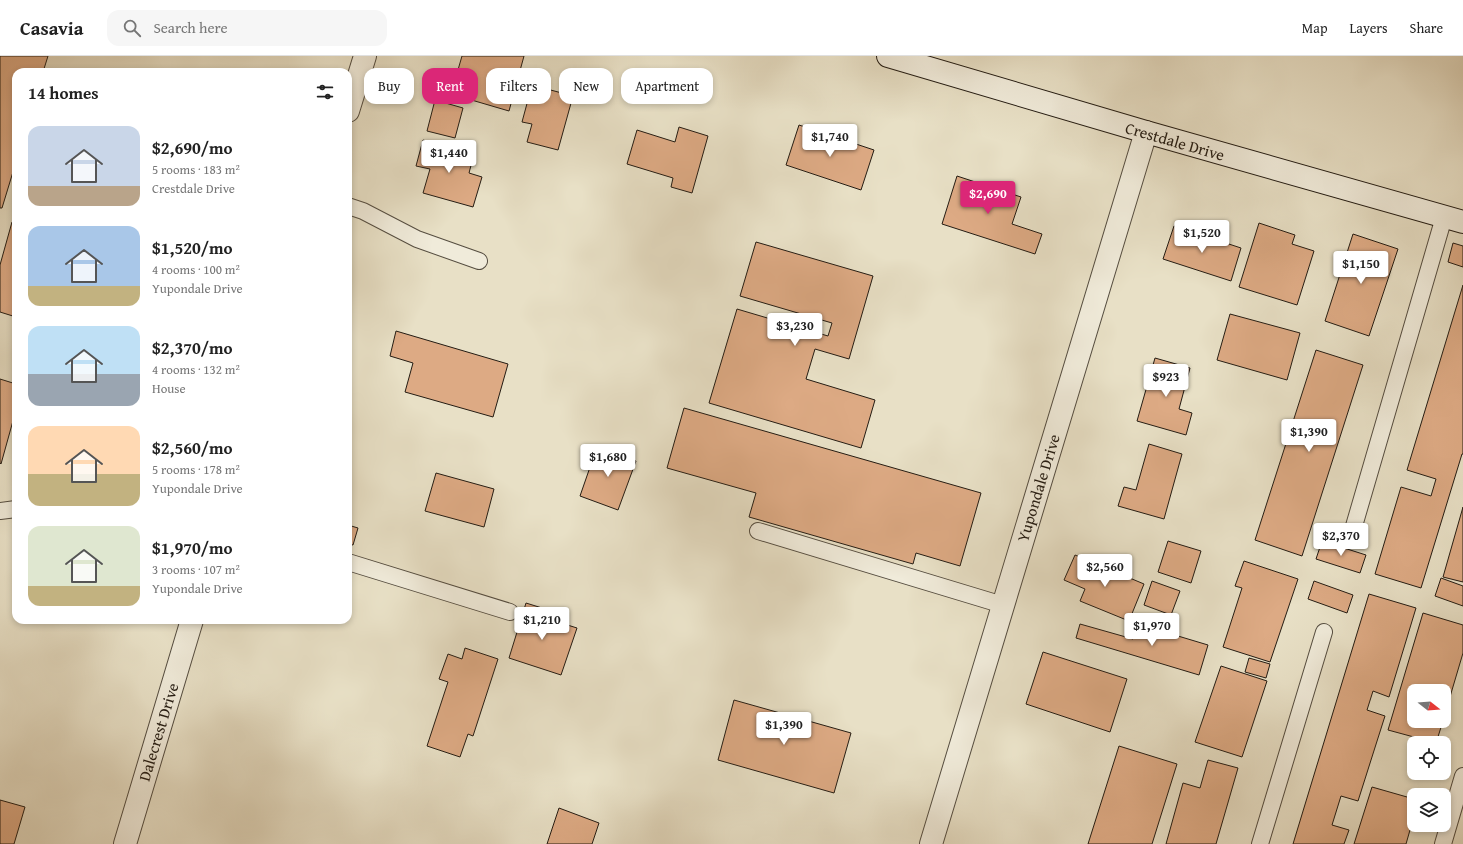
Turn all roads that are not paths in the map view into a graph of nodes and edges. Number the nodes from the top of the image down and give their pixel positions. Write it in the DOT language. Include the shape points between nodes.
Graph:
graph roads {
  1 [pos="365,56"];
  2 [pos="888,56"];
  3 [pos="352,98"];
  4 [pos="1146,132"];
  5 [pos="352,207"];
  6 [pos="1454,220"];
  7 [pos="479,261"];
  8 [pos="12,510"];
  9 [pos="0,511"];
  10 [pos="1354,526"];
  11 [pos="758,531"];
  12 [pos="352,563"];
  13 [pos="1003,605"];
  14 [pos="510,612"];
  15 [pos="191,624"];
  16 [pos="1324,632"];
  17 [pos="1463,776"];
  18 [pos="125,844"];
  19 [pos="931,844"];
  20 [pos="1260,844"];
  21 [pos="1443,844"];
  1 -- 3 [label="street"];
  2 -- 4 [label="street, Crestdale Drive"];
  4 -- 6 [label="street, Crestdale Drive"];
  4 -- 13 [label="street, Yupondale Drive"];
  5 -- 7 [label="lane" via="417,239"];
  6 -- 10 [label="lane"];
  8 -- 9 [label="lane"];
  11 -- 13 [label="lane"];
  12 -- 14 [label="lane"];
  13 -- 19 [label="street, Yupondale Drive"];
  15 -- 18 [label="street, Dalecrest Drive"];
  16 -- 20 [label="lane"];
  17 -- 21 [label="lane"];
}
